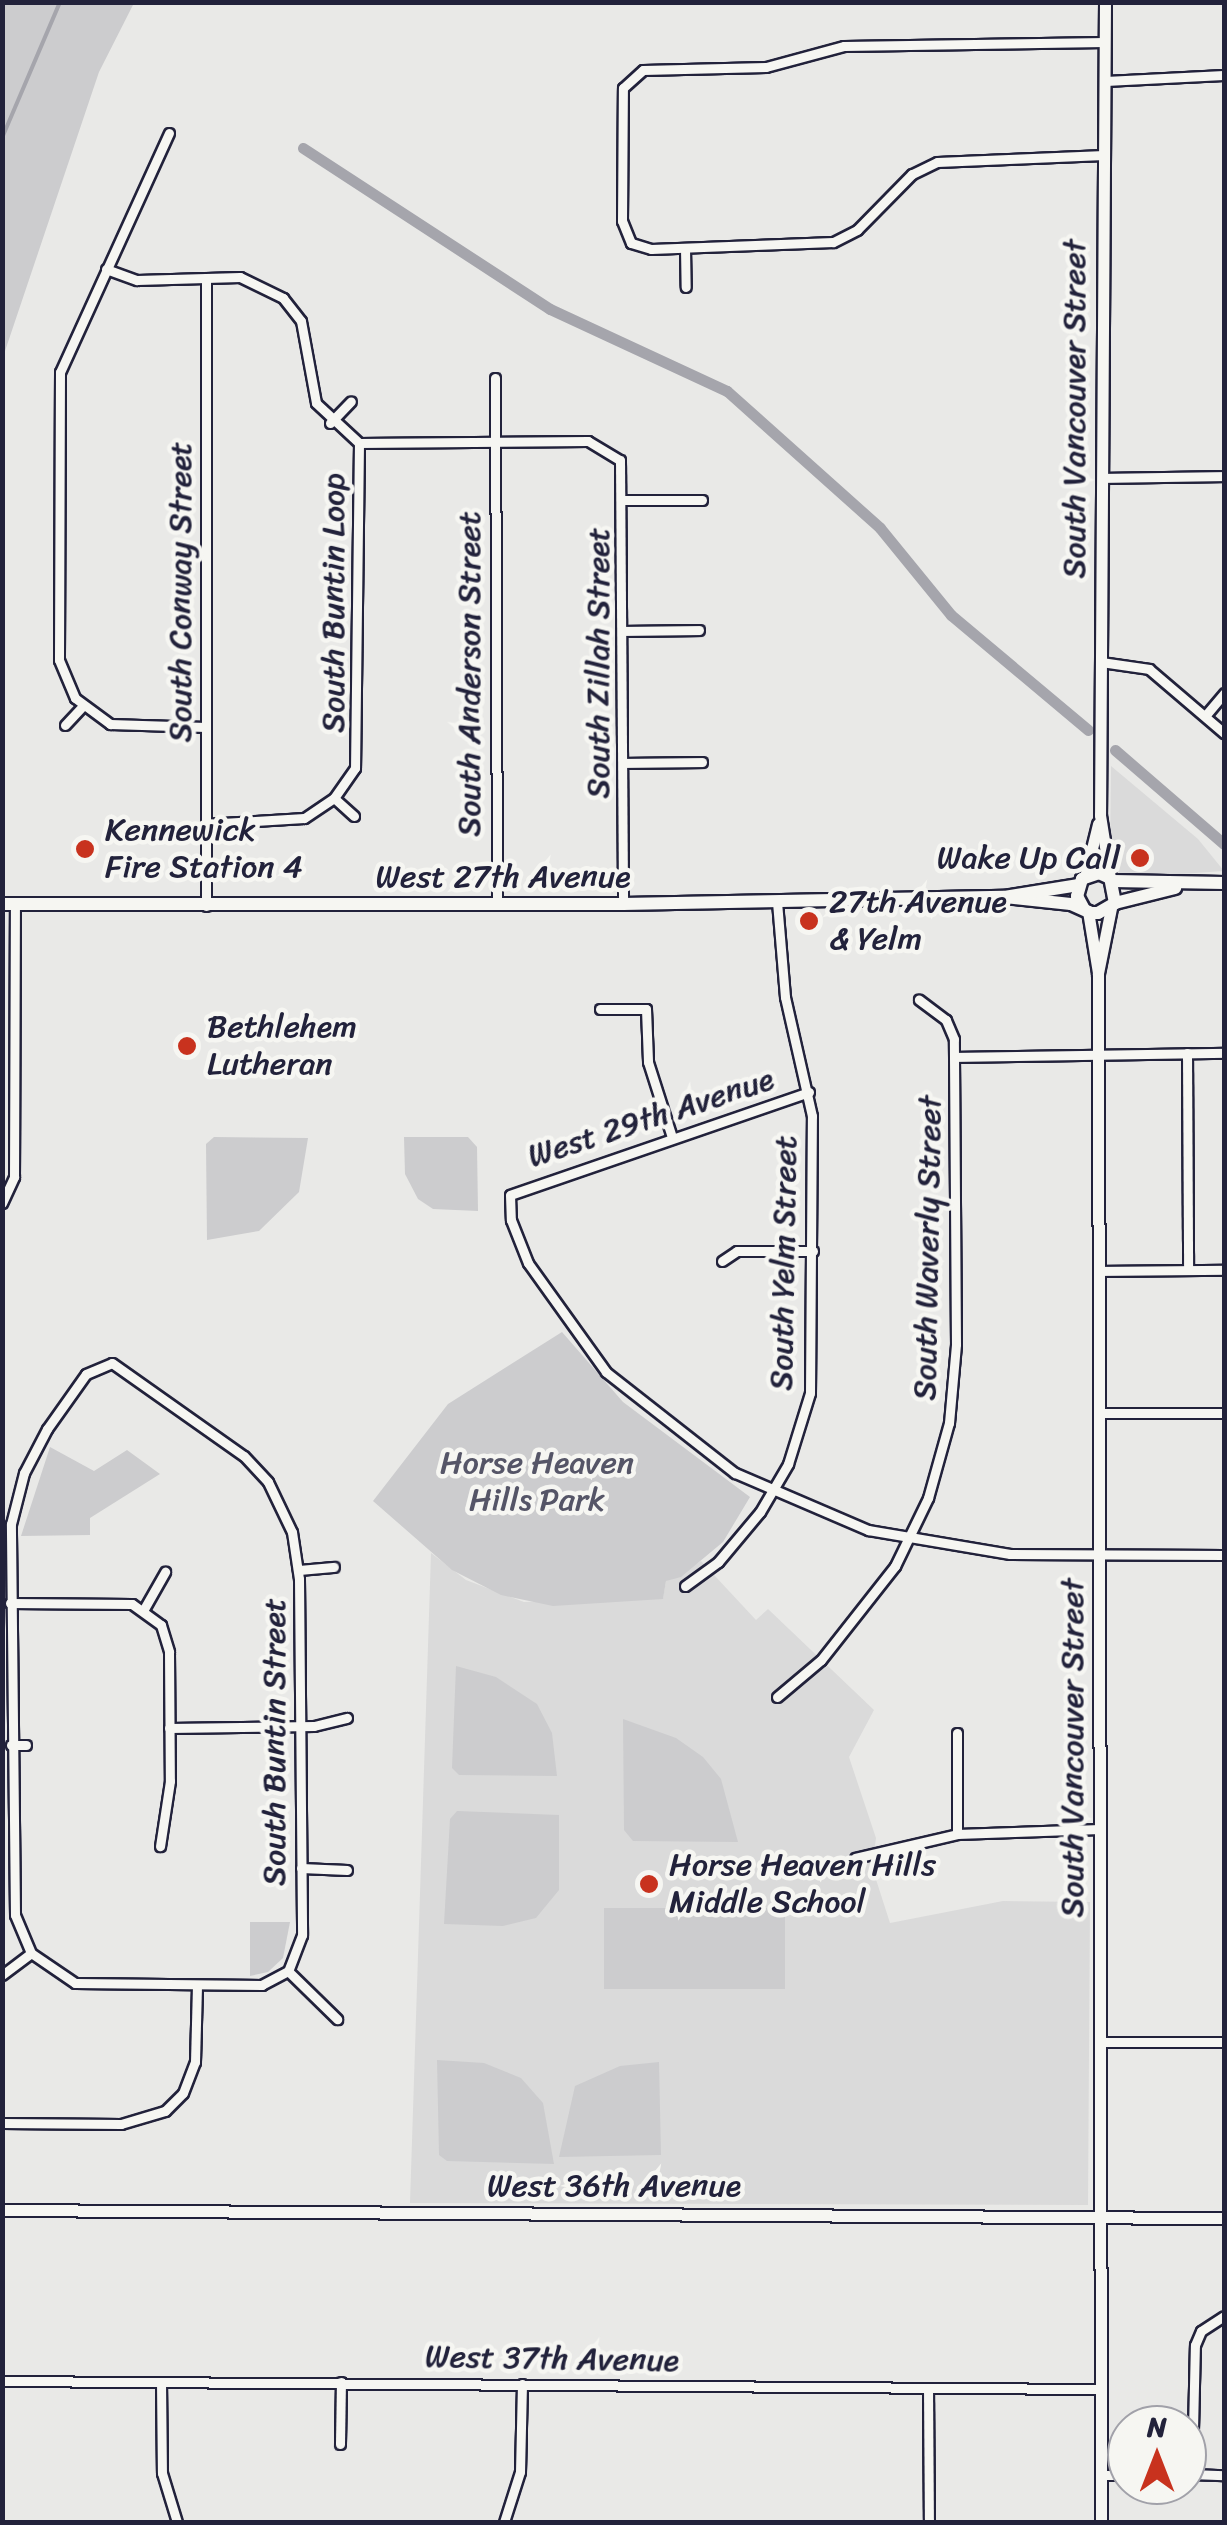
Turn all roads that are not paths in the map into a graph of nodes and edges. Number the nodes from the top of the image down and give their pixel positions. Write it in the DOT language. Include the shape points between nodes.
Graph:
graph roads {
  1 [pos="1105,2"];
  2 [pos="1105,42"];
  3 [pos="1224,75"];
  4 [pos="1105,81"];
  5 [pos="169,133"];
  6 [pos="1104,155"];
  7 [pos="685,248"];
  8 [pos="106,270"];
  9 [pos="206,278"];
  10 [pos="686,287"];
  11 [pos="495,378"];
  12 [pos="351,400"];
  13 [pos="330,423"];
  14 [pos="494,443"];
  15 [pos="360,444"];
  16 [pos="1224,476"];
  17 [pos="1103,478"];
  18 [pos="625,500"];
  19 [pos="702,500"];
  20 [pos="699,630"];
  21 [pos="624,631"];
  22 [pos="1101,662"];
  23 [pos="1224,693"];
  24 [pos="83,706"];
  25 [pos="1205,716"];
  26 [pos="65,725"];
  27 [pos="206,728"];
  28 [pos="1224,732"];
  29 [pos="702,762"];
  30 [pos="624,763"];
  31 [pos="334,798"];
  32 [pos="354,816"];
  33 [pos="1100,816"];
  34 [pos="206,824"];
  35 [pos="1112,879"];
  36 [pos="1082,881"];
  37 [pos="1224,884"];
  38 [pos="1176,887"];
  39 [pos="1004,897"];
  40 [pos="777,901"];
  41 [pos="8,904"];
  42 [pos="623,904"];
  43 [pos="496,905"];
  44 [pos="1113,905"];
  45 [pos="206,906"];
  46 [pos="1086,910"];
  47 [pos="1098,973"];
  48 [pos="919,1000"];
  49 [pos="600,1010"];
  50 [pos="1188,1053"];
  51 [pos="1224,1053"];
  52 [pos="956,1057"];
  53 [pos="1098,1058"];
  54 [pos="809,1092"];
  55 [pos="2,1098"];
  56 [pos="14,1098"];
  57 [pos="672,1137"];
  58 [pos="2,1203"];
  59 [pos="813,1251"];
  60 [pos="722,1261"];
  61 [pos="1188,1270"];
  62 [pos="1224,1270"];
  63 [pos="1099,1271"];
  64 [pos="1100,1412"];
  65 [pos="1224,1413"];
  66 [pos="772,1493"];
  67 [pos="2,1500"];
  68 [pos="16,1502"];
  69 [pos="7,1516"];
  70 [pos="909,1540"];
  71 [pos="1100,1556"];
  72 [pos="1224,1556"];
  73 [pos="334,1567"];
  74 [pos="298,1570"];
  75 [pos="165,1572"];
  76 [pos="685,1586"];
  77 [pos="10,1603"];
  78 [pos="144,1609"];
  79 [pos="777,1696"];
  80 [pos="347,1718"];
  81 [pos="300,1727"];
  82 [pos="169,1728"];
  83 [pos="957,1732"];
  84 [pos="8,1739"];
  85 [pos="26,1745"];
  86 [pos="1100,1829"];
  87 [pos="957,1834"];
  88 [pos="160,1846"];
  89 [pos="855,1858"];
  90 [pos="301,1868"];
  91 [pos="347,1870"];
  92 [pos="31,1953"];
  93 [pos="288,1971"];
  94 [pos="2,1976"];
  95 [pos="196,1986"];
  96 [pos="337,2019"];
  97 [pos="1100,2042"];
  98 [pos="1224,2042"];
  99 [pos="2,2123"];
  100 [pos="2,2210"];
  101 [pos="1100,2216"];
  102 [pos="1224,2218"];
  103 [pos="1224,2316"];
  104 [pos="2,2381"];
  105 [pos="161,2382"];
  106 [pos="340,2382"];
  107 [pos="522,2384"];
  108 [pos="928,2388"];
  109 [pos="1100,2389"];
  110 [pos="1192,2405"];
  111 [pos="340,2444"];
  112 [pos="1101,2474"];
  113 [pos="1107,2474"];
  114 [pos="177,2522"];
  115 [pos="504,2522"];
  116 [pos="929,2522"];
  117 [pos="1101,2522"];
  1 -- 2 [label="street, South Vancouver Street"];
  2 -- 4 [label="street, South Vancouver Street"];
  2 -- 7 [label="street" via="844,46 780,66 634,74 622,96 622,221 632,243"];
  3 -- 4 [label="street"];
  4 -- 6 [label="street, South Vancouver Street"];
  5 -- 8 [label="street"];
  6 -- 7 [label="street" via="937,162 912,174 857,230 833,242"];
  6 -- 17 [label="street, South Vancouver Street"];
  7 -- 10 [label="street"];
  8 -- 9 [label="street, South Buntin Loop" via="137,280"];
  8 -- 24 [label="street" via="56,393 60,660 69,690"];
  9 -- 13 [label="street, South Buntin Loop" via="254,282 292,309 305,338 310,390"];
  9 -- 27 [label="street, South Conway Street"];
  11 -- 14 [label="street, South Anderson Street"];
  12 -- 13 [label="street"];
  13 -- 15 [label="street, South Buntin Loop"];
  14 -- 15 [label="street"];
  14 -- 18 [label="street, South Zillah Street" via="588,442 620,460"];
  14 -- 43 [label="street, South Anderson Street"];
  15 -- 31 [label="street, South Buntin Loop" via="358,751 355,768"];
  16 -- 17 [label="street"];
  17 -- 22 [label="street, South Vancouver Street"];
  18 -- 19 [label="street"];
  18 -- 21 [label="street, South Zillah Street"];
  20 -- 21 [label="street"];
  21 -- 30 [label="street, South Zillah Street"];
  22 -- 25 [label="street" via="1148,670"];
  22 -- 33 [label="street, South Vancouver Street"];
  23 -- 25 [label="street"];
  24 -- 26 [label="street"];
  24 -- 27 [label="street" via="127,728"];
  25 -- 28 [label="street"];
  27 -- 34 [label="street, South Conway Street"];
  29 -- 30 [label="street"];
  30 -- 42 [label="street, South Zillah Street"];
  31 -- 32 [label="street"];
  31 -- 34 [label="street" via="304,818"];
  33 -- 35 [label="street, South Vancouver Street"];
  33 -- 36 [label="street, South Vancouver Street"];
  34 -- 45 [label="street, South Conway Street"];
  35 -- 36 [label="main road, West 27th Avenue"];
  35 -- 38 [label="main road, West 27th Avenue"];
  35 -- 44 [label="main road"];
  36 -- 39 [label="main road, West 27th Avenue"];
  36 -- 46 [label="main road"];
  37 -- 38 [label="main road, West 27th Avenue"];
  38 -- 44 [label="main road, West 27th Avenue"];
  39 -- 40 [label="main road, West 27th Avenue"];
  39 -- 46 [label="main road, West 27th Avenue"];
  40 -- 42 [label="main road, West 27th Avenue"];
  40 -- 54 [label="street, South Yelm Street" via="785,996"];
  41 -- 45 [label="main road, West 27th Avenue"];
  41 -- 56 [label="street"];
  42 -- 43 [label="main road, West 27th Avenue"];
  43 -- 45 [label="main road, West 27th Avenue"];
  44 -- 46 [label="main road, West 27th Avenue"];
  44 -- 47 [label="street, South Vancouver Street"];
  46 -- 47 [label="street, South Vancouver Street"];
  47 -- 53 [label="street, South Vancouver Street"];
  48 -- 52 [label="street, South Waverly Street" via="946,1020"];
  49 -- 57 [label="street" via="646,1009 648,1062"];
  50 -- 51 [label="street"];
  50 -- 53 [label="street"];
  50 -- 61 [label="street"];
  52 -- 53 [label="street"];
  52 -- 70 [label="street, South Waverly Street" via="953,1394 936,1473"];
  53 -- 63 [label="street, South Vancouver Street"];
  54 -- 57 [label="street, West 29th Avenue"];
  54 -- 59 [label="street, South Yelm Street"];
  55 -- 56 [label="street"];
  56 -- 58 [label="street" via="14,1177"];
  57 -- 66 [label="street, West 29th Avenue" via="510,1195 511,1220 528,1263 606,1372 684,1439"];
  59 -- 60 [label="street" via="737,1251"];
  59 -- 66 [label="street, South Yelm Street" via="810,1393"];
  61 -- 62 [label="street"];
  61 -- 63 [label="street"];
  63 -- 64 [label="street, South Vancouver Street"];
  64 -- 65 [label="street"];
  64 -- 71 [label="street, South Vancouver Street"];
  66 -- 70 [label="street"];
  66 -- 76 [label="street, South Yelm Street" via="730,1550"];
  67 -- 68 [label="street"];
  68 -- 69 [label="street"];
  68 -- 74 [label="street, South Buntin Street" via="47,1429 86,1374 106,1363 244,1456 284,1512"];
  69 -- 77 [label="street"];
  70 -- 71 [label="street" via="980,1552"];
  70 -- 79 [label="street, South Waverly Street" via="862,1614"];
  71 -- 72 [label="street"];
  71 -- 86 [label="street, South Vancouver Street"];
  73 -- 74 [label="street"];
  74 -- 81 [label="street, South Buntin Street"];
  75 -- 78 [label="street"];
  77 -- 78 [label="street" via="118,1602"];
  77 -- 84 [label="street"];
  78 -- 82 [label="street" via="166,1639"];
  80 -- 81 [label="street"];
  81 -- 82 [label="street"];
  81 -- 90 [label="street, South Buntin Street"];
  82 -- 88 [label="street" via="169,1795"];
  83 -- 87 [label="street"];
  84 -- 85 [label="street"];
  84 -- 92 [label="street" via="12,1898"];
  86 -- 87 [label="street"];
  86 -- 97 [label="street, South Vancouver Street"];
  87 -- 89 [label="street"];
  90 -- 91 [label="street"];
  90 -- 93 [label="street, South Buntin Street" via="301,1946"];
  92 -- 94 [label="street"];
  92 -- 95 [label="street" via="63,1979 88,1986"];
  93 -- 95 [label="street" via="262,1985"];
  93 -- 96 [label="street"];
  95 -- 99 [label="street" via="196,2062 183,2092 165,2111 121,2124"];
  97 -- 98 [label="street"];
  97 -- 101 [label="street, South Vancouver Street"];
  100 -- 101 [label="street, West 36th Avenue"];
  101 -- 102 [label="street, West 36th Avenue"];
  101 -- 109 [label="street, South Vancouver Street"];
  103 -- 110 [label="street" via="1194,2345"];
  104 -- 105 [label="street, West 37th Avenue"];
  105 -- 106 [label="street, West 37th Avenue"];
  105 -- 114 [label="street" via="162,2473"];
  106 -- 107 [label="street, West 37th Avenue"];
  106 -- 111 [label="street"];
  107 -- 108 [label="street, West 37th Avenue"];
  107 -- 115 [label="street" via="520,2472"];
  108 -- 109 [label="street, West 37th Avenue"];
  108 -- 116 [label="street"];
  109 -- 112 [label="street, South Vancouver Street"];
  112 -- 113 [label="street"];
  112 -- 117 [label="street, South Vancouver Street"];
}
